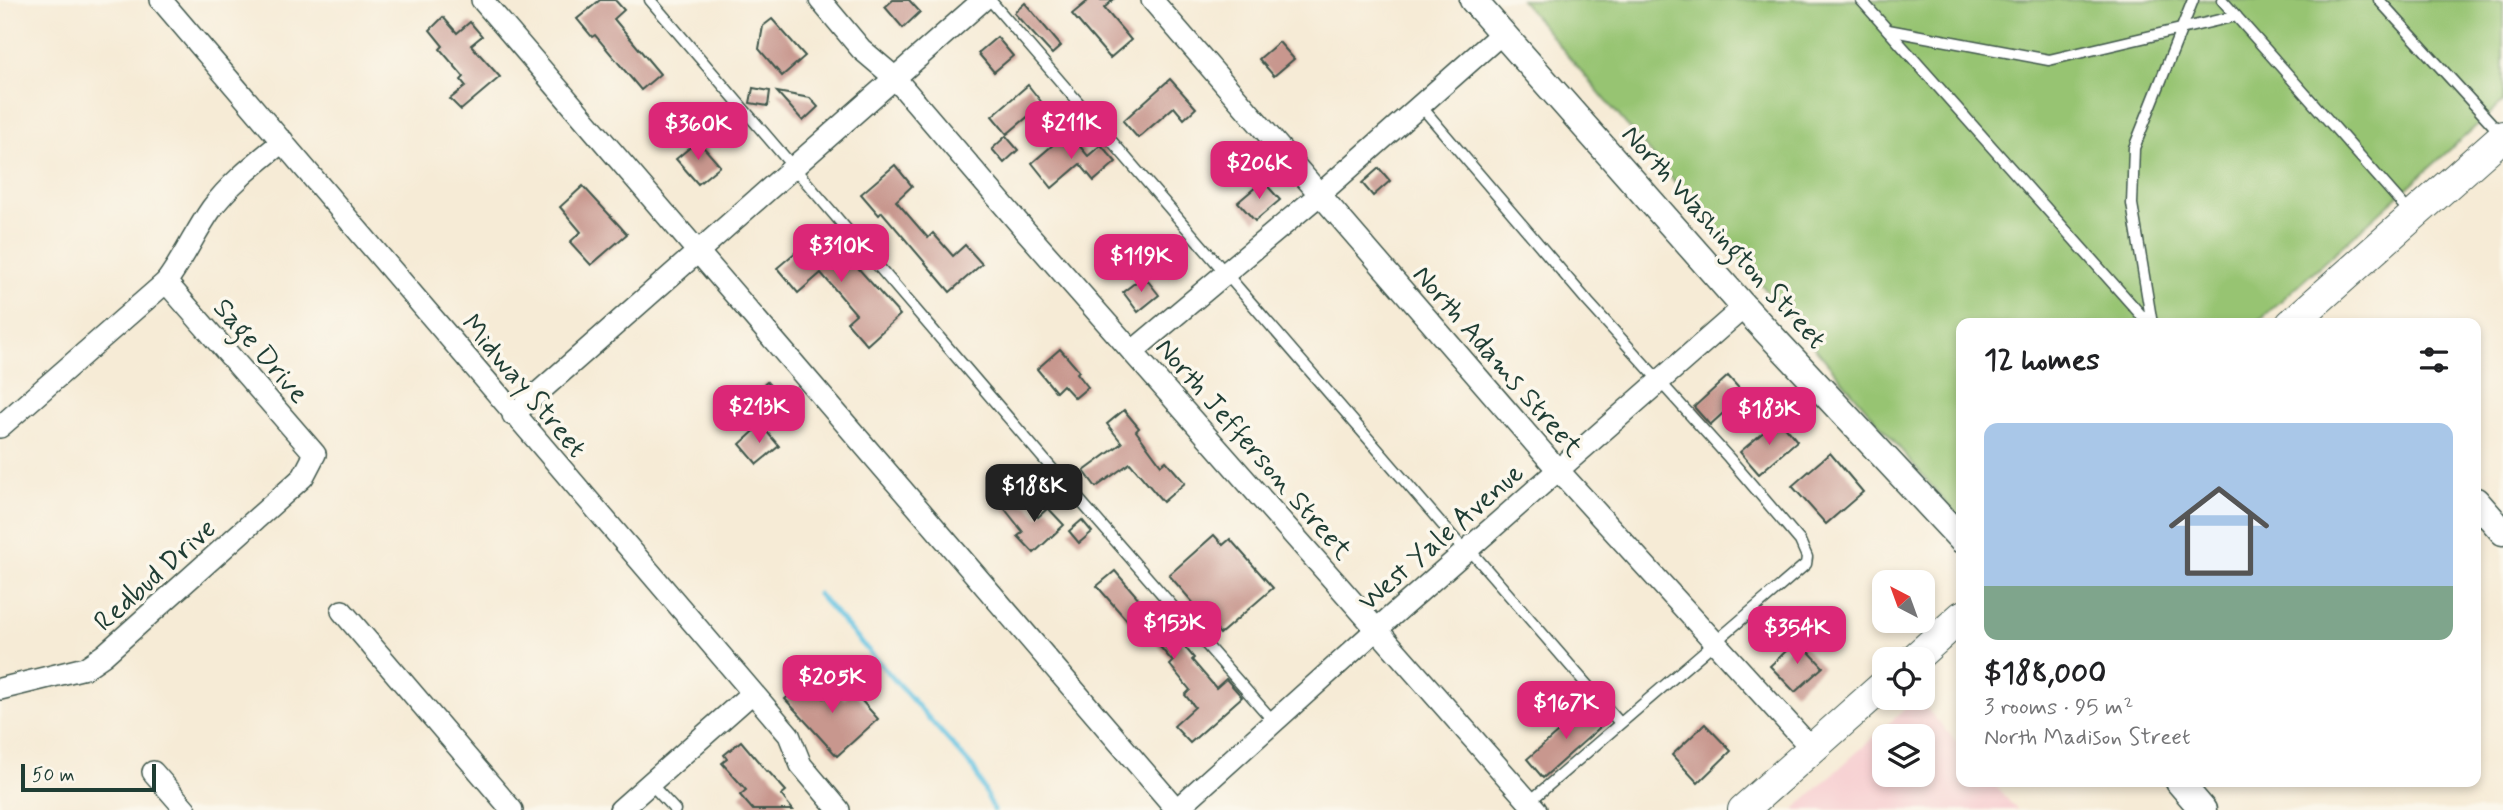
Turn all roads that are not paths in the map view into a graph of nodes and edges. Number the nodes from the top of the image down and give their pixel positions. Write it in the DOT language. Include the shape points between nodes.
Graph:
graph roads {
  1 [pos="161,0"];
  2 [pos="482,0"];
  3 [pos="650,0"];
  4 [pos="820,0"];
  5 [pos="983,0"];
  6 [pos="990,0"];
  7 [pos="1152,0"];
  8 [pos="1473,0"];
  9 [pos="1861,0"];
  10 [pos="2193,0"];
  11 [pos="2222,0"];
  12 [pos="2379,0"];
  13 [pos="2236,16"];
  14 [pos="2181,29"];
  15 [pos="1888,30"];
  16 [pos="1502,33"];
  17 [pos="894,77"];
  18 [pos="1420,106"];
  19 [pos="2503,137"];
  20 [pos="283,141"];
  21 [pos="794,168"];
  22 [pos="1319,195"];
  23 [pos="2413,216"];
  24 [pos="698,252"];
  25 [pos="1226,274"];
  26 [pos="166,282"];
  27 [pos="1744,307"];
  28 [pos="2146,318"];
  29 [pos="2150,318"];
  30 [pos="2307,318"];
  31 [pos="1133,351"];
  32 [pos="1658,382"];
  33 [pos="513,415"];
  34 [pos="0,427"];
  35 [pos="315,454"];
  36 [pos="1558,470"];
  37 [pos="2481,507"];
  38 [pos="2503,532"];
  39 [pos="1956,534"];
  40 [pos="1468,550"];
  41 [pos="342,611"];
  42 [pos="1956,621"];
  43 [pos="1377,629"];
  44 [pos="1715,640"];
  45 [pos="1927,647"];
  46 [pos="0,689"];
  47 [pos="752,693"];
  48 [pos="1872,696"];
  49 [pos="1275,722"];
  50 [pos="1620,723"];
  51 [pos="1812,749"];
  52 [pos="153,772"];
  53 [pos="650,783"];
  54 [pos="2183,787"];
  55 [pos="1532,806"];
  56 [pos="186,810"];
  57 [pos="512,810"];
  58 [pos="620,810"];
  59 [pos="675,810"];
  60 [pos="839,810"];
  61 [pos="1177,810"];
  62 [pos="1743,810"];
  63 [pos="2203,810"];
  1 -- 20 [label="street, Midway Street"];
  2 -- 24 [label="street"];
  3 -- 21 [label="lane"];
  4 -- 17 [label="street, North Jefferson Street" via="861,49"];
  5 -- 17 [label="street"];
  6 -- 25 [label="lane"];
  7 -- 22 [label="street, North Adams Street"];
  8 -- 16 [label="street, North Washington Street"];
  9 -- 15 [label="lane"];
  10 -- 14 [label="lane"];
  11 -- 13 [label="lane"];
  12 -- 19 [label="lane"];
  13 -- 14 [label="lane"];
  13 -- 23 [label="lane"];
  14 -- 15 [label="lane" via="2049,60"];
  14 -- 29 [label="lane" via="2133,148 2132,204"];
  15 -- 28 [label="lane"];
  16 -- 18 [label="street"];
  16 -- 27 [label="street, North Washington Street"];
  17 -- 21 [label="street"];
  17 -- 31 [label="street, North Jefferson Street"];
  18 -- 22 [label="street"];
  18 -- 32 [label="lane"];
  19 -- 23 [label="main road"];
  20 -- 26 [label="street" via="213,207"];
  20 -- 33 [label="street, Midway Street"];
  21 -- 24 [label="street"];
  21 -- 49 [label="lane"];
  22 -- 25 [label="street"];
  22 -- 36 [label="street, North Adams Street"];
  23 -- 30 [label="main road"];
  24 -- 33 [label="street"];
  24 -- 61 [label="street"];
  25 -- 31 [label="street"];
  25 -- 40 [label="lane"];
  26 -- 34 [label="street"];
  26 -- 35 [label="street, Sage Drive"];
  27 -- 32 [label="street, West Yale Avenue"];
  27 -- 39 [label="street, North Washington Street"];
  31 -- 43 [label="street, North Jefferson Street"];
  32 -- 36 [label="street, West Yale Avenue"];
  32 -- 44 [label="lane" via="1791,530 1807,557 1806,564"];
  33 -- 47 [label="street, Midway Street"];
  35 -- 46 [label="street, Redbud Drive" via="303,477 104,655 85,668"];
  36 -- 40 [label="street, West Yale Avenue"];
  36 -- 44 [label="street, North Adams Street"];
  37 -- 38 [label="street"];
  40 -- 43 [label="street, West Yale Avenue"];
  40 -- 50 [label="lane"];
  41 -- 57 [label="street"];
  42 -- 45 [label="main road"];
  43 -- 49 [label="street, West Yale Avenue"];
  43 -- 55 [label="street, North Jefferson Street"];
  44 -- 50 [label="lane"];
  44 -- 51 [label="street, North Adams Street"];
  47 -- 53 [label="street"];
  47 -- 60 [label="street, Midway Street" via="789,735 801,765"];
  48 -- 51 [label="main road"];
  49 -- 61 [label="street, West Yale Avenue"];
  50 -- 55 [label="lane"];
  51 -- 62 [label="main road"];
  52 -- 56 [label="street"];
  53 -- 58 [label="street"];
  53 -- 59 [label="lane"];
  54 -- 63 [label="street"];
}
